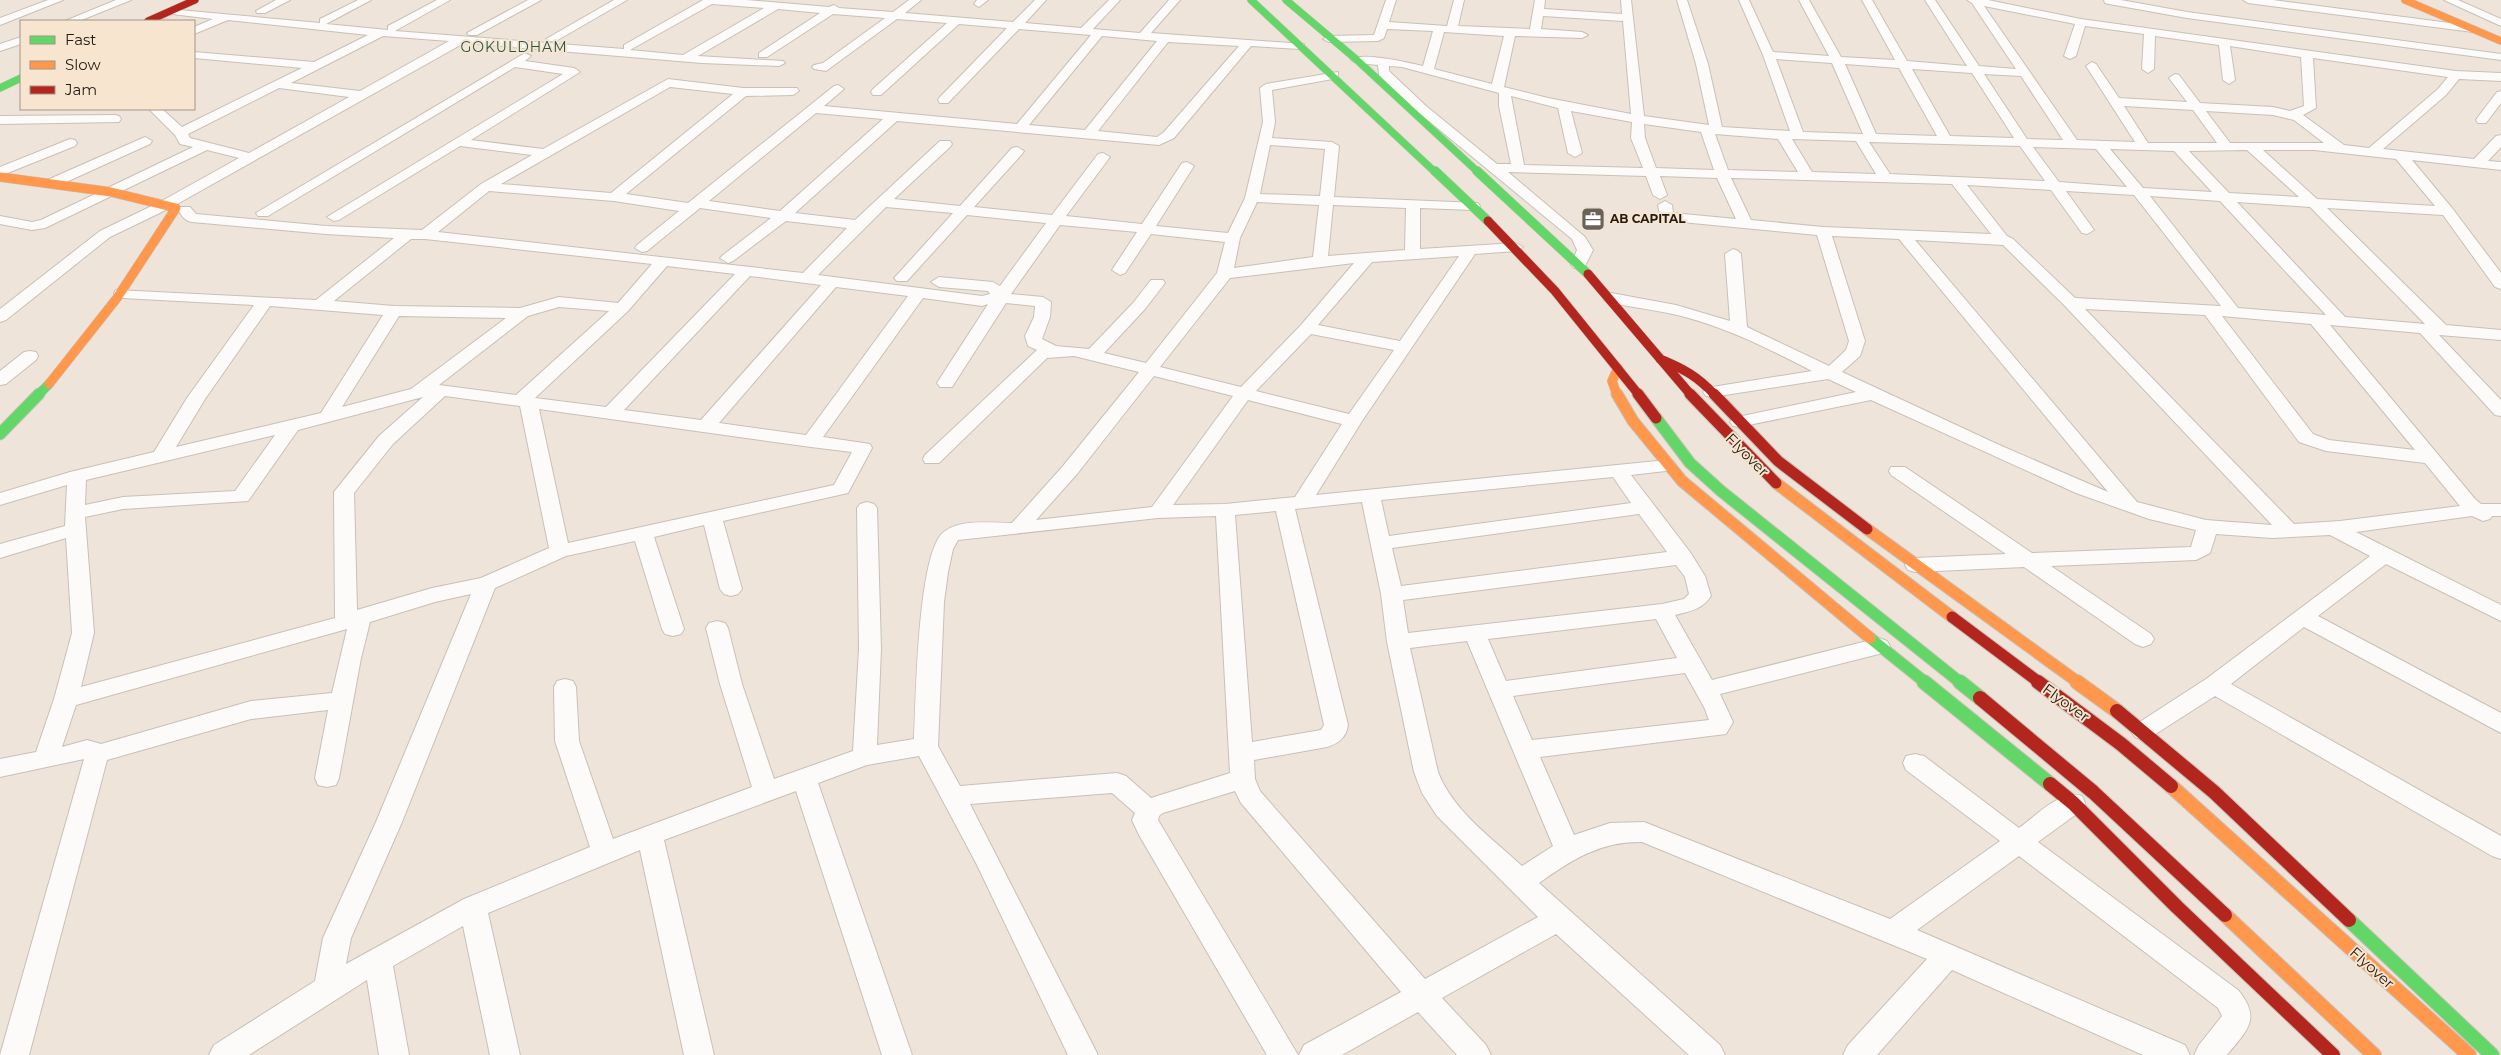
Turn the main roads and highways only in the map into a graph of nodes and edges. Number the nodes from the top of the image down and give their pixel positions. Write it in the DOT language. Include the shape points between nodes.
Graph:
graph roads {
  1 [pos="195,0"];
  2 [pos="1251,0"];
  3 [pos="1286,0"];
  4 [pos="2405,0"];
  5 [pos="2418,0"];
  6 [pos="150,20"];
  7 [pos="2498,33"];
  8 [pos="2501,41"];
  9 [pos="1300,44"];
  10 [pos="1340,46"];
  11 [pos="1357,60"];
  12 [pos="1321,63"];
  13 [pos="20,78"];
  14 [pos="0,88"];
  15 [pos="0,177"];
  16 [pos="1660,358"];
  17 [pos="1618,368"];
  18 [pos="0,434"];
  19 [pos="2333,1055"];
  20 [pos="2374,1055"];
  21 [pos="2469,1055"];
  22 [pos="2492,1055"];
  1 -- 6 [label="main road"];
  2 -- 9 [label="main road"];
  3 -- 10 [label="main road"];
  4 -- 8 [label="main road"];
  5 -- 7 [label="main road"];
  9 -- 10 [label="main road" via="1318,38"];
  9 -- 12 [label="main road"];
  10 -- 11 [label="main road, Flyover"];
  11 -- 12 [label="main road" via="1341,65"];
  11 -- 16 [label="main road, Flyover" via="1579,265"];
  12 -- 17 [label="main road" via="1516,247"];
  13 -- 14 [label="main road"];
  15 -- 18 [label="main road" via="111,192 175,208 122,292 31,403"];
  16 -- 21 [label="main road, Flyover" via="1736,446 1780,487 2121,744 2183,796"];
  16 -- 22 [label="main road" via="1700,378 1739,422 1810,487 2143,731 2214,792"];
  17 -- 19 [label="main road" via="1612,377 1618,398 1667,466 1879,646 2074,804"];
  17 -- 20 [label="main road" via="1690,463 2093,792"];
}
